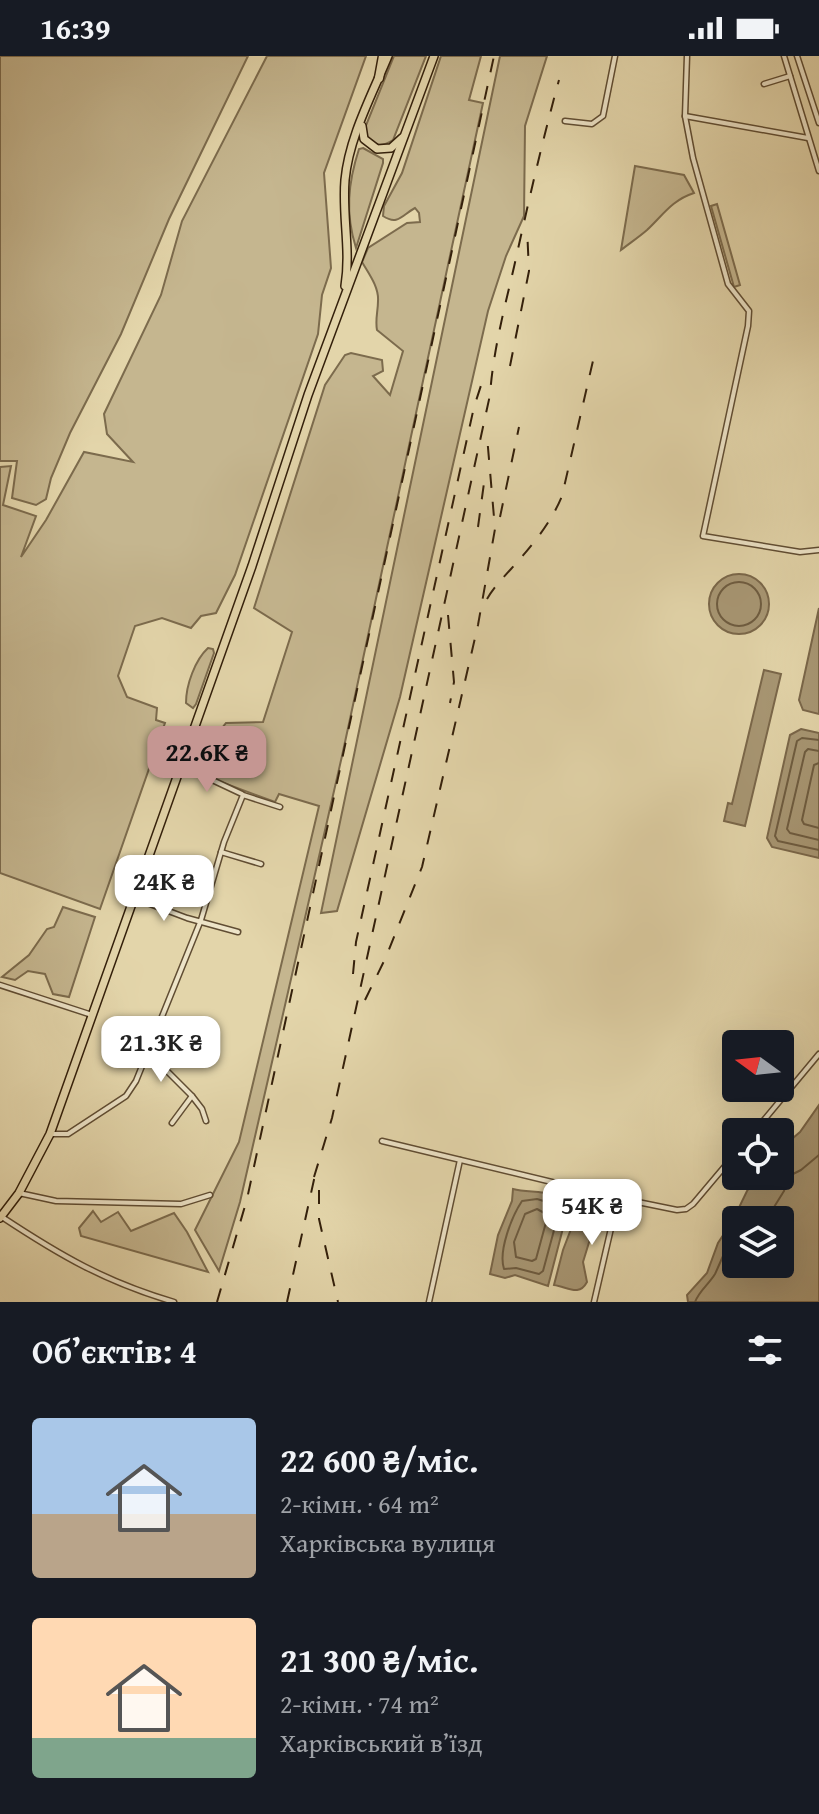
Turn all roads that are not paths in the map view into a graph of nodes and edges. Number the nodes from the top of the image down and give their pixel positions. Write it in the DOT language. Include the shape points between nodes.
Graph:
graph roads {
  1 [pos="385,56"];
  2 [pos="434,56"];
  3 [pos="615,56"];
  4 [pos="687,56"];
  5 [pos="784,56"];
  6 [pos="797,56"];
  7 [pos="790,76"];
  8 [pos="379,78"];
  9 [pos="764,84"];
  10 [pos="363,116"];
  11 [pos="685,116"];
  12 [pos="565,121"];
  13 [pos="819,123"];
  14 [pos="407,130"];
  15 [pos="808,138"];
  16 [pos="819,171"];
  17 [pos="342,301"];
  18 [pos="819,550"];
  19 [pos="179,768"];
  20 [pos="243,795"];
  21 [pos="280,807"];
  22 [pos="221,852"];
  23 [pos="261,864"];
  24 [pos="134,898"];
  25 [pos="201,920"];
  26 [pos="238,932"];
  27 [pos="0,985"];
  28 [pos="92,1015"];
  29 [pos="149,1053"];
  30 [pos="819,1054"];
  31 [pos="192,1096"];
  32 [pos="766,1118"];
  33 [pos="206,1121"];
  34 [pos="172,1123"];
  35 [pos="50,1134"];
  36 [pos="382,1141"];
  37 [pos="460,1160"];
  38 [pos="722,1169"];
  39 [pos="19,1193"];
  40 [pos="210,1195"];
  41 [pos="618,1198"];
  42 [pos="0,1217"];
  43 [pos="174,1302"];
  44 [pos="429,1302"];
  45 [pos="594,1302"];
  1 -- 8 [label="highway"];
  2 -- 14 [label="main road"];
  3 -- 12 [label="street" via="603,116 592,124"];
  4 -- 11 [label="street"];
  5 -- 7 [label="street"];
  6 -- 13 [label="street"];
  7 -- 9 [label="street"];
  7 -- 15 [label="street"];
  8 -- 10 [label="main road"];
  10 -- 14 [label="main road" via="364,139 377,149 395,145"];
  10 -- 17 [label="main road" via="346,175 349,254"];
  11 -- 15 [label="street"];
  11 -- 18 [label="street" via="728,284 749,311 703,536 800,552"];
  14 -- 17 [label="main road"];
  15 -- 16 [label="street"];
  17 -- 19 [label="main road"];
  19 -- 20 [label="street"];
  19 -- 24 [label="main road"];
  20 -- 21 [label="street"];
  20 -- 22 [label="street"];
  22 -- 23 [label="street"];
  22 -- 25 [label="street"];
  24 -- 25 [label="street"];
  24 -- 28 [label="main road"];
  25 -- 26 [label="street"];
  25 -- 29 [label="street"];
  27 -- 28 [label="street"];
  28 -- 35 [label="main road"];
  29 -- 31 [label="street"];
  29 -- 35 [label="street" via="126,1096 68,1134"];
  30 -- 32 [label="street"];
  31 -- 33 [label="street"];
  31 -- 34 [label="street"];
  35 -- 39 [label="main road"];
  36 -- 37 [label="street"];
  37 -- 41 [label="street"];
  37 -- 44 [label="street"];
  38 -- 41 [label="street" via="686,1209"];
  39 -- 40 [label="street" via="56,1201 181,1204"];
  39 -- 42 [label="main road"];
  41 -- 45 [label="street"];
  42 -- 43 [label="street" via="79,1266"];
}
